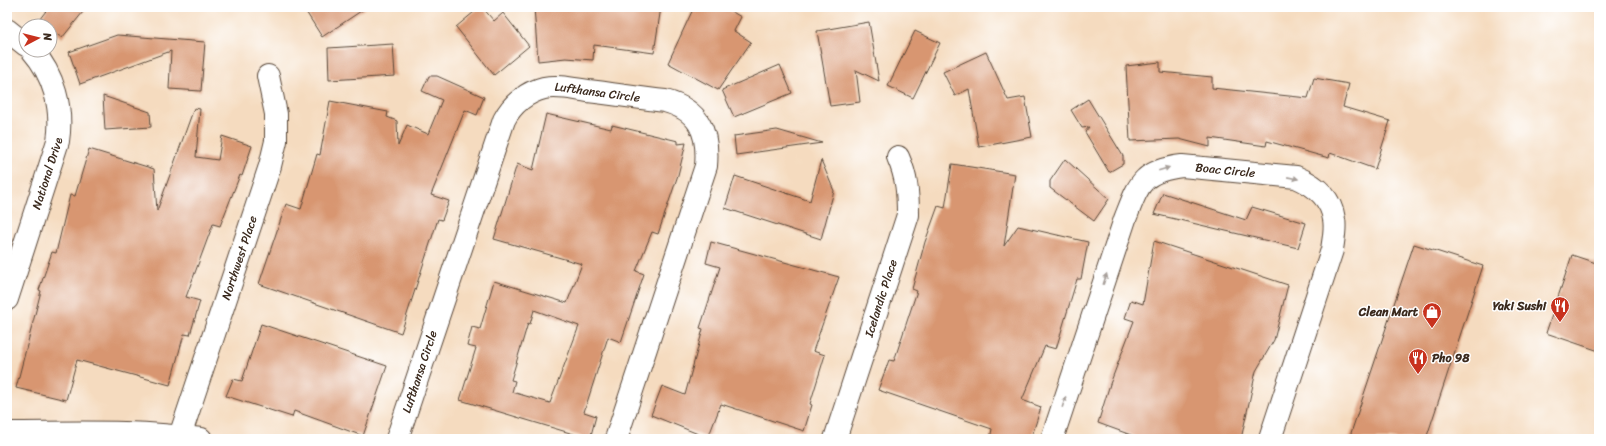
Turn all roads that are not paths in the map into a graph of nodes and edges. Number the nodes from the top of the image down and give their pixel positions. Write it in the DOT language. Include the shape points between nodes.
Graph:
graph roads {
  1 [pos="7,30"];
  2 [pos="18,39"];
  3 [pos="38,58"];
  4 [pos="268,76"];
  5 [pos="898,157"];
  6 [pos="7,299"];
  7 [pos="7,433"];
  8 [pos="180,437"];
  9 [pos="201,439"];
  10 [pos="398,439"];
  11 [pos="616,439"];
  12 [pos="835,439"];
  13 [pos="1052,439"];
  14 [pos="1270,439"];
  1 -- 2 [label="street"];
  3 -- 6 [label="street, National Drive" via="48,72 57,98 60,125 58,141"];
  4 -- 8 [label="street, Northwest Place" via="276,114 276,141"];
  5 -- 12 [label="street, Icelandic Place" via="908,189 908,215"];
  7 -- 8 [label="street" via="121,432"];
  8 -- 9 [label="street"];
  10 -- 11 [label="street, Lufthansa Circle" via="504,120 520,100 546,88 596,92 677,104 687,109 704,132 707,148 706,166"];
  13 -- 14 [label="street, Boac Circle, one-way" via="1138,186 1152,173 1182,166 1296,177 1310,183 1321,192 1335,220 1332,250"];
}
